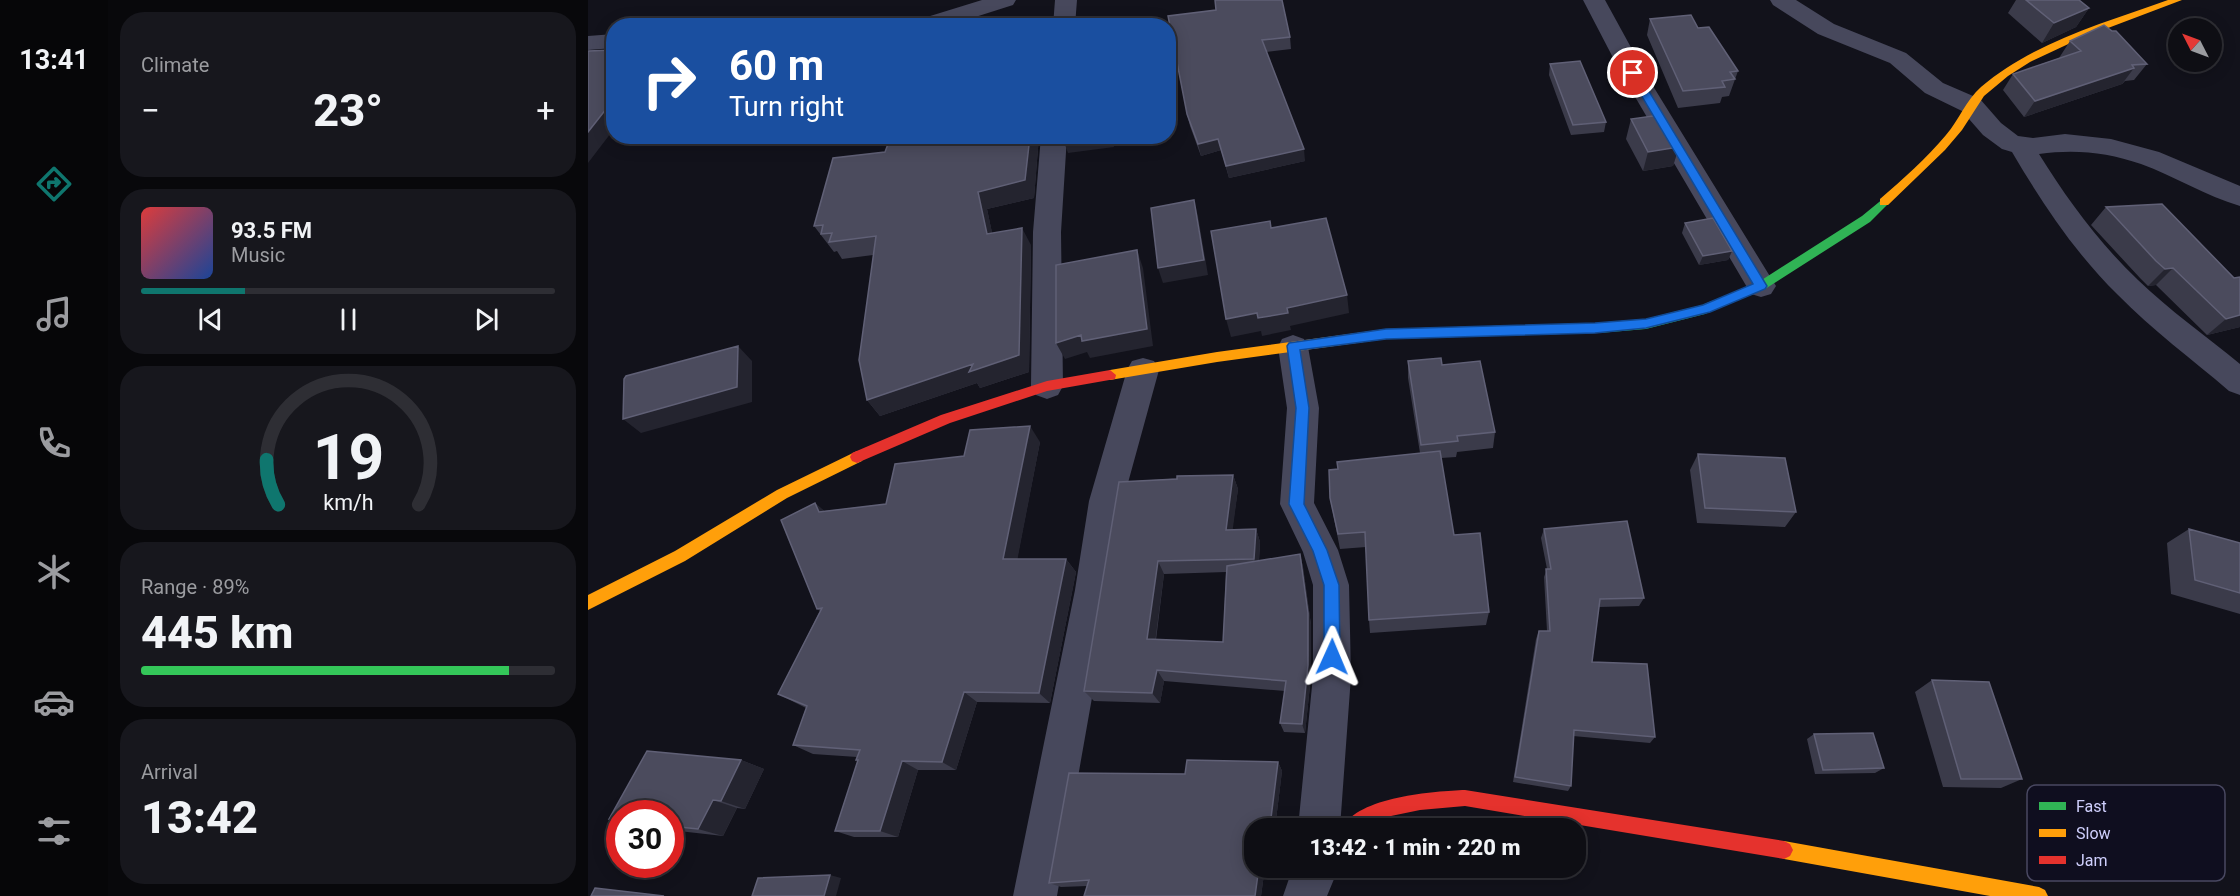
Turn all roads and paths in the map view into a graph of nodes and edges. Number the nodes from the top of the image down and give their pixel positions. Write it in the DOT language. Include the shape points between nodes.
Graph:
graph roads {
  1 [pos="1005,0"];
  2 [pos="1066,0"];
  3 [pos="1594,0"];
  4 [pos="1781,0"];
  5 [pos="2177,0"];
  6 [pos="948,18"];
  7 [pos="1065,18"];
  8 [pos="606,41"];
  9 [pos="588,42"];
  10 [pos="1971,105"];
  11 [pos="1053,144"];
  12 [pos="2022,146"];
  13 [pos="2240,197"];
  14 [pos="1761,286"];
  15 [pos="1293,346"];
  16 [pos="1143,370"];
  17 [pos="2240,382"];
  18 [pos="1047,386"];
  19 [pos="588,603"];
  20 [pos="1320,818"];
  21 [pos="1365,818"];
  22 [pos="1035,896"];
  23 [pos="2039,896"];
  1 -- 6 [label="street"];
  2 -- 7 [label="street"];
  3 -- 14 [label="street" via="1633,73"];
  4 -- 10 [label="street" via="1826,29 1898,58 1934,88"];
  5 -- 10 [label="street" via="2075,38 2020,65 1981,92"];
  8 -- 9 [label="street"];
  10 -- 12 [label="street" via="2003,138"];
  10 -- 14 [label="street" via="1959,127 1930,160 1866,219"];
  11 -- 18 [label="street" via="1047,232"];
  12 -- 13 [label="street" via="2065,142 2111,147 2150,158"];
  12 -- 17 [label="street" via="2057,203 2110,269"];
  14 -- 15 [label="street" via="1705,309 1646,324 1386,334"];
  15 -- 16 [label="street"];
  15 -- 20 [label="street" via="1303,408 1297,504 1326,567 1333,618"];
  16 -- 18 [label="street"];
  16 -- 22 [label="street" via="1106,501"];
  18 -- 19 [label="street" via="946,419 837,466 782,494 680,556"];
  21 -- 23 [label="street" via="1396,804 1465,798 1665,829"];
}
